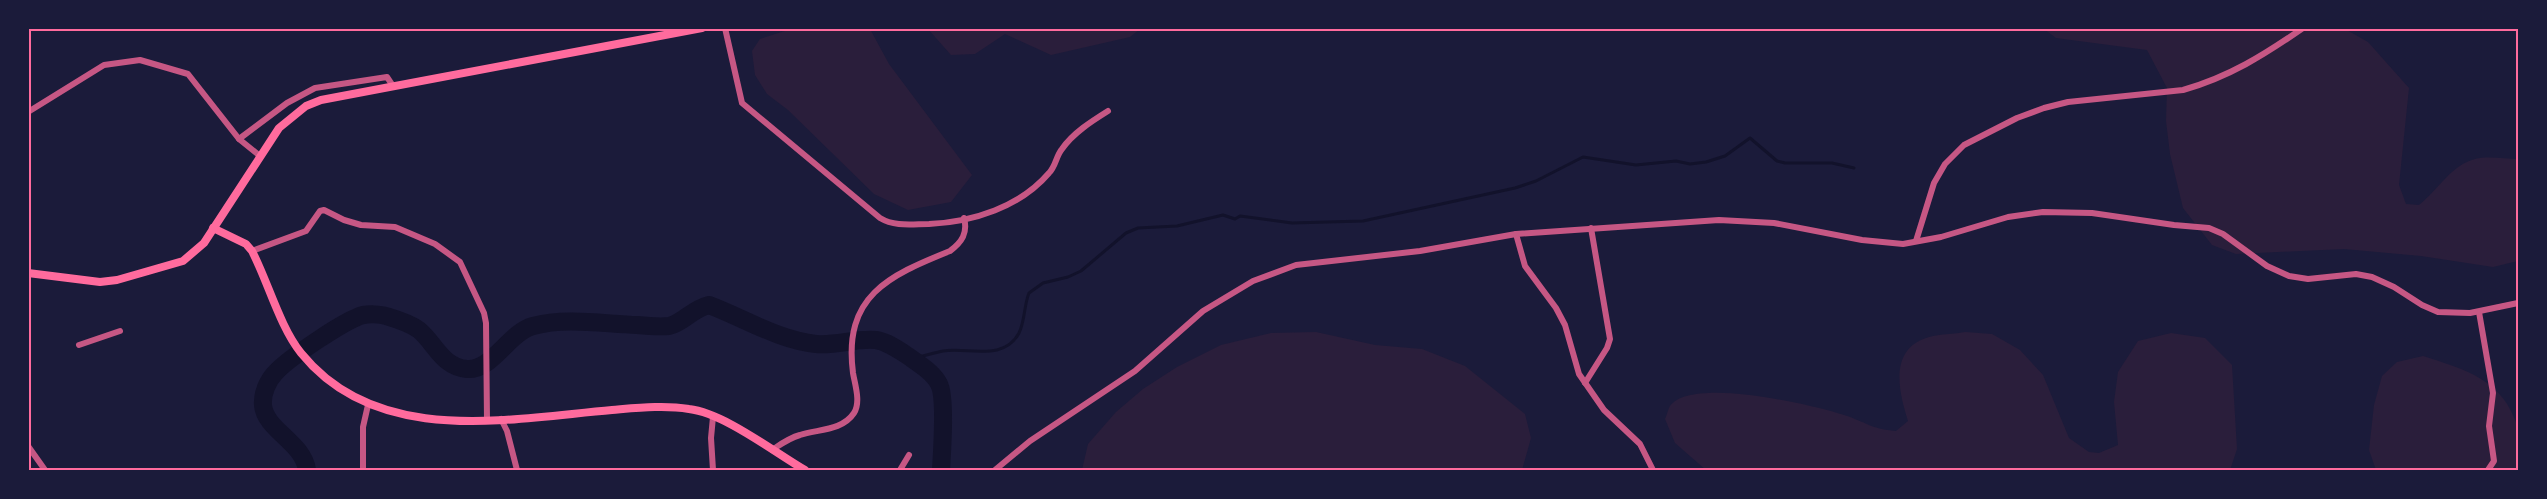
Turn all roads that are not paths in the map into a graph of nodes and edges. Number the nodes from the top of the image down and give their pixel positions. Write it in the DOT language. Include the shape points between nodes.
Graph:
graph roads {
  1 [pos="702,28"];
  2 [pos="725,28"];
  3 [pos="2303,28"];
  4 [pos="393,86"];
  5 [pos="28,111"];
  6 [pos="1108,111"];
  7 [pos="239,139"];
  8 [pos="260,156"];
  9 [pos="964,218"];
  10 [pos="213,228"];
  11 [pos="1591,228"];
  12 [pos="1516,234"];
  13 [pos="1916,241"];
  14 [pos="252,251"];
  15 [pos="28,273"];
  16 [pos="2518,303"];
  17 [pos="2479,312"];
  18 [pos="120,331"];
  19 [pos="79,345"];
  20 [pos="1586,383"];
  21 [pos="368,405"];
  22 [pos="713,417"];
  23 [pos="501,419"];
  24 [pos="488,420"];
  25 [pos="28,446"];
  26 [pos="772,450"];
  27 [pos="909,455"];
  28 [pos="45,471"];
  29 [pos="363,471"];
  30 [pos="517,471"];
  31 [pos="713,471"];
  32 [pos="805,471"];
  33 [pos="900,471"];
  34 [pos="995,471"];
  35 [pos="1653,471"];
  36 [pos="2488,471"];
  1 -- 4 [label="main road"];
  2 -- 9 [label="street" via="742,103 880,218 900,225"];
  3 -- 13 [label="street" via="2261,58 2200,85 2044,108 1964,145 1945,164 1934,183"];
  4 -- 7 [label="street" via="387,77 315,88 287,103"];
  4 -- 8 [label="main road" via="306,106 279,128"];
  5 -- 7 [label="street" via="104,65 140,60 188,74"];
  6 -- 9 [label="street" via="1061,149 1050,173 1017,201"];
  7 -- 8 [label="street"];
  8 -- 10 [label="main road"];
  9 -- 26 [label="street" via="965,235 956,246 906,269 861,307 852,346 855,412 836,427 800,435"];
  10 -- 14 [label="main road"];
  10 -- 15 [label="main road" via="204,243 183,261 117,280 96,282"];
  11 -- 12 [label="street"];
  11 -- 13 [label="street" via="1719,220 1774,223 1862,240 1903,244"];
  11 -- 20 [label="street" via="1610,339"];
  12 -- 20 [label="street" via="1525,266 1565,325 1574,359"];
  12 -- 34 [label="street" via="1420,251 1296,266 1253,281 1203,310 1135,371 1030,441"];
  13 -- 17 [label="street" via="2008,217 2043,212 2091,213 2208,228 2289,276 2372,277 2438,312"];
  14 -- 21 [label="main road" via="299,351 328,381"];
  14 -- 24 [label="street" via="306,231 324,210 361,225 395,227 435,244 460,262 484,314"];
  16 -- 17 [label="street"];
  17 -- 36 [label="street" via="2493,393 2489,426 2494,461"];
  18 -- 19 [label="street"];
  20 -- 35 [label="street" via="1604,410 1640,444"];
  21 -- 24 [label="main road" via="426,420"];
  21 -- 29 [label="street" via="363,427"];
  22 -- 23 [label="main road" via="691,409 654,407"];
  22 -- 26 [label="main road"];
  22 -- 31 [label="street"];
  23 -- 24 [label="main road"];
  23 -- 30 [label="street"];
  25 -- 28 [label="street"];
  26 -- 32 [label="main road"];
  27 -- 33 [label="street"];
}
